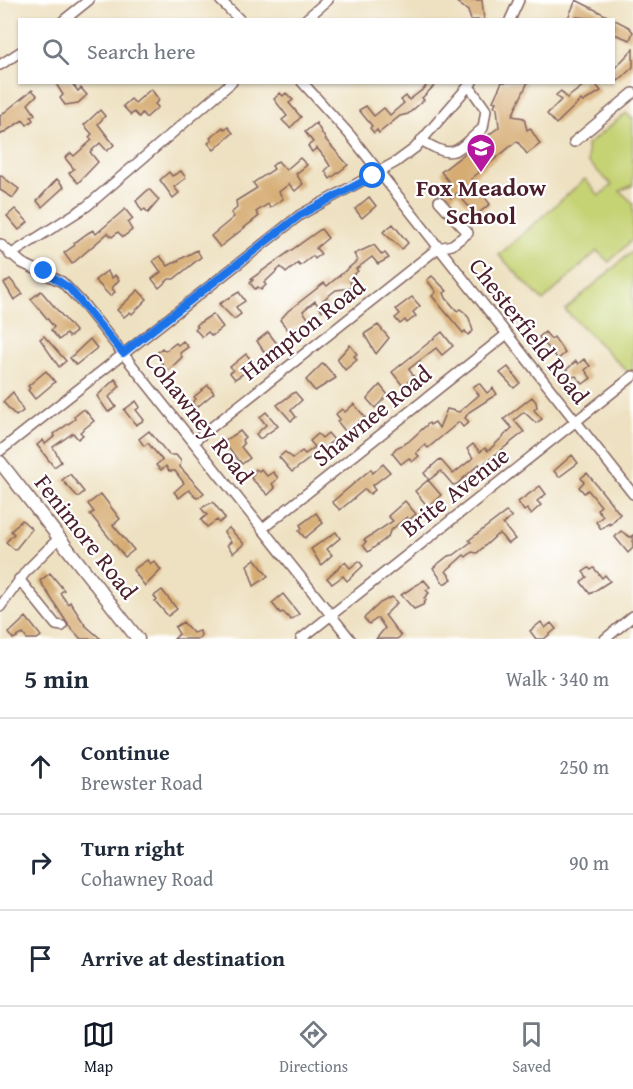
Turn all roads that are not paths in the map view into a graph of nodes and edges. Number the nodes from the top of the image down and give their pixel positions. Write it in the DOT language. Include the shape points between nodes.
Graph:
graph roads {
  1 [pos="89,0"];
  2 [pos="220,0"];
  3 [pos="328,0"];
  4 [pos="519,0"];
  5 [pos="66,18"];
  6 [pos="238,18"];
  7 [pos="307,18"];
  8 [pos="511,18"];
  9 [pos="18,53"];
  10 [pos="0,65"];
  11 [pos="230,84"];
  12 [pos="305,84"];
  13 [pos="471,84"];
  14 [pos="633,93"];
  15 [pos="422,140"];
  16 [pos="574,141"];
  17 [pos="379,172"];
  18 [pos="439,201"];
  19 [pos="0,244"];
  20 [pos="438,248"];
  21 [pos="10,255"];
  22 [pos="507,334"];
  23 [pos="123,353"];
  24 [pos="633,376"];
  25 [pos="576,421"];
  26 [pos="193,442"];
  27 [pos="0,451"];
  28 [pos="0,462"];
  29 [pos="633,494"];
  30 [pos="262,529"];
  31 [pos="59,538"];
  32 [pos="19,579"];
  33 [pos="0,606"];
  34 [pos="331,616"];
  35 [pos="633,616"];
  36 [pos="62,626"];
  37 [pos="138,639"];
  38 [pos="301,639"];
  39 [pos="350,639"];
  40 [pos="605,639"];
  1 -- 5 [label="street"];
  2 -- 6 [label="street"];
  3 -- 7 [label="street"];
  4 -- 8 [label="street"];
  9 -- 10 [label="street"];
  11 -- 21 [label="street" via="87,206"];
  12 -- 17 [label="street, Chesterfield Road"];
  13 -- 15 [label="street"];
  13 -- 15 [label="street" via="486,110 483,128 454,152 442,153"];
  14 -- 16 [label="street"];
  15 -- 17 [label="street"];
  17 -- 20 [label="street, Chesterfield Road"];
  17 -- 23 [label="street" via="300,215"];
  18 -- 20 [label="street, Hampton Road" via="468,233 452,245"];
  19 -- 21 [label="street, Cohawney Road"];
  20 -- 22 [label="street, Chesterfield Road"];
  20 -- 26 [label="street, Hampton Road"];
  21 -- 23 [label="street, Cohawney Road" via="62,282"];
  22 -- 25 [label="street, Chesterfield Road"];
  22 -- 30 [label="street, Shawnee Road"];
  23 -- 26 [label="street, Cohawney Road"];
  23 -- 27 [label="street"];
  24 -- 25 [label="street, Brite Avenue"];
  25 -- 29 [label="street, Chesterfield Road"];
  25 -- 34 [label="street, Brite Avenue"];
  26 -- 30 [label="street, Cohawney Road"];
  28 -- 31 [label="main road, Fenimore Road"];
  30 -- 34 [label="street, Cohawney Road"];
  31 -- 32 [label="street"];
  31 -- 37 [label="main road, Fenimore Road"];
  32 -- 33 [label="street"];
  32 -- 36 [label="street" via="56,625"];
  34 -- 38 [label="street, Brite Avenue"];
  34 -- 39 [label="street, Cohawney Road"];
  35 -- 40 [label="street"];
}
